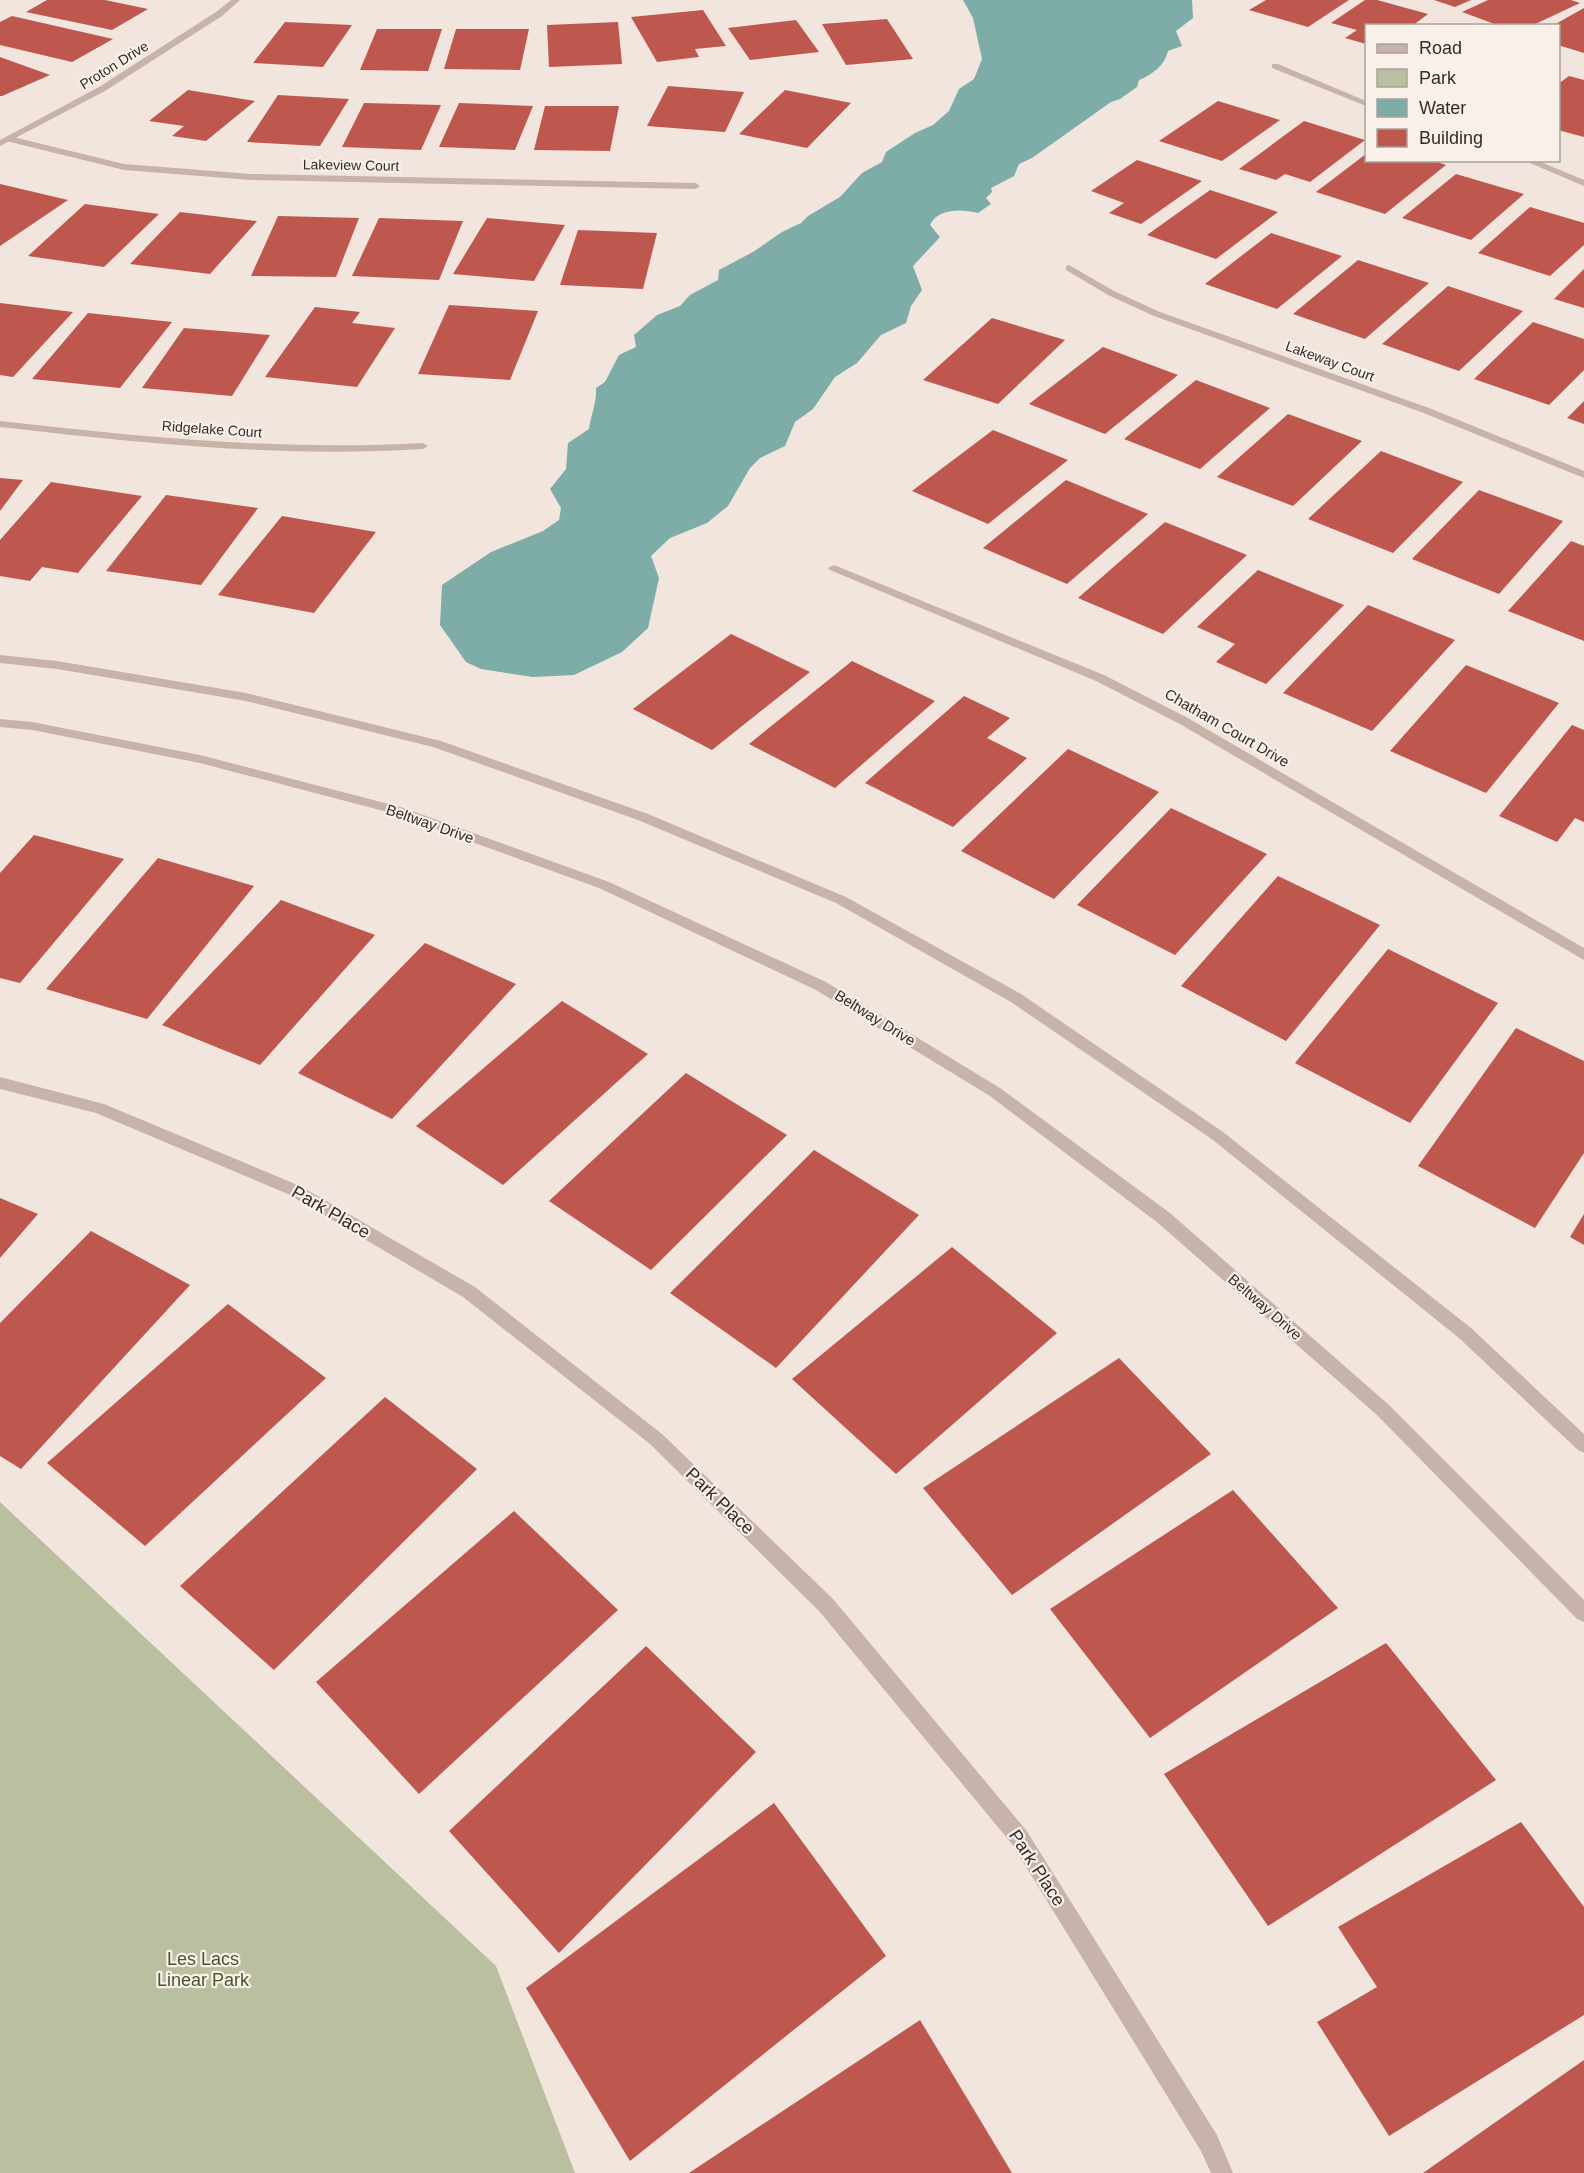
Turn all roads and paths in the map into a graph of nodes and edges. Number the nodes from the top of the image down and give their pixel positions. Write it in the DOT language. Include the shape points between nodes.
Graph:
graph roads {
  1 [pos="236,0"];
  2 [pos="1275,66"];
  3 [pos="1365,104"];
  4 [pos="5,141"];
  5 [pos="1532,162"];
  6 [pos="1584,183"];
  7 [pos="696,186"];
  8 [pos="1069,268"];
  9 [pos="0,424"];
  10 [pos="423,446"];
  11 [pos="1584,476"];
  12 [pos="834,568"];
  13 [pos="0,658"];
  14 [pos="0,723"];
  15 [pos="1584,955"];
  16 [pos="0,1083"];
  17 [pos="1584,1445"];
  18 [pos="1584,1613"];
  19 [pos="1222,2173"];
  1 -- 4 [label="street, Proton Drive" via="102,89"];
  2 -- 3 [label="street"];
  4 -- 7 [label="street, Lakeview Court" via="124,167 251,177"];
  5 -- 6 [label="street"];
  8 -- 11 [label="street, Lakeway Court" via="1157,314 1425,410"];
  9 -- 10 [label="street, Ridgelake Court" via="296,450"];
  12 -- 15 [label="street, Chatham Court Drive" via="1110,683 1182,720"];
  13 -- 17 [label="street" via="246,697 437,744 644,817 841,900 1016,998 1218,1136 1465,1333"];
  14 -- 18 [label="street, Beltway Drive" via="200,759 399,811 604,885 821,986 995,1092 1164,1218 1383,1410"];
  16 -- 19 [label="street, Park Place" via="99,1108 294,1190 469,1292 656,1439 826,1605 1019,1837 1209,2143"];
}
